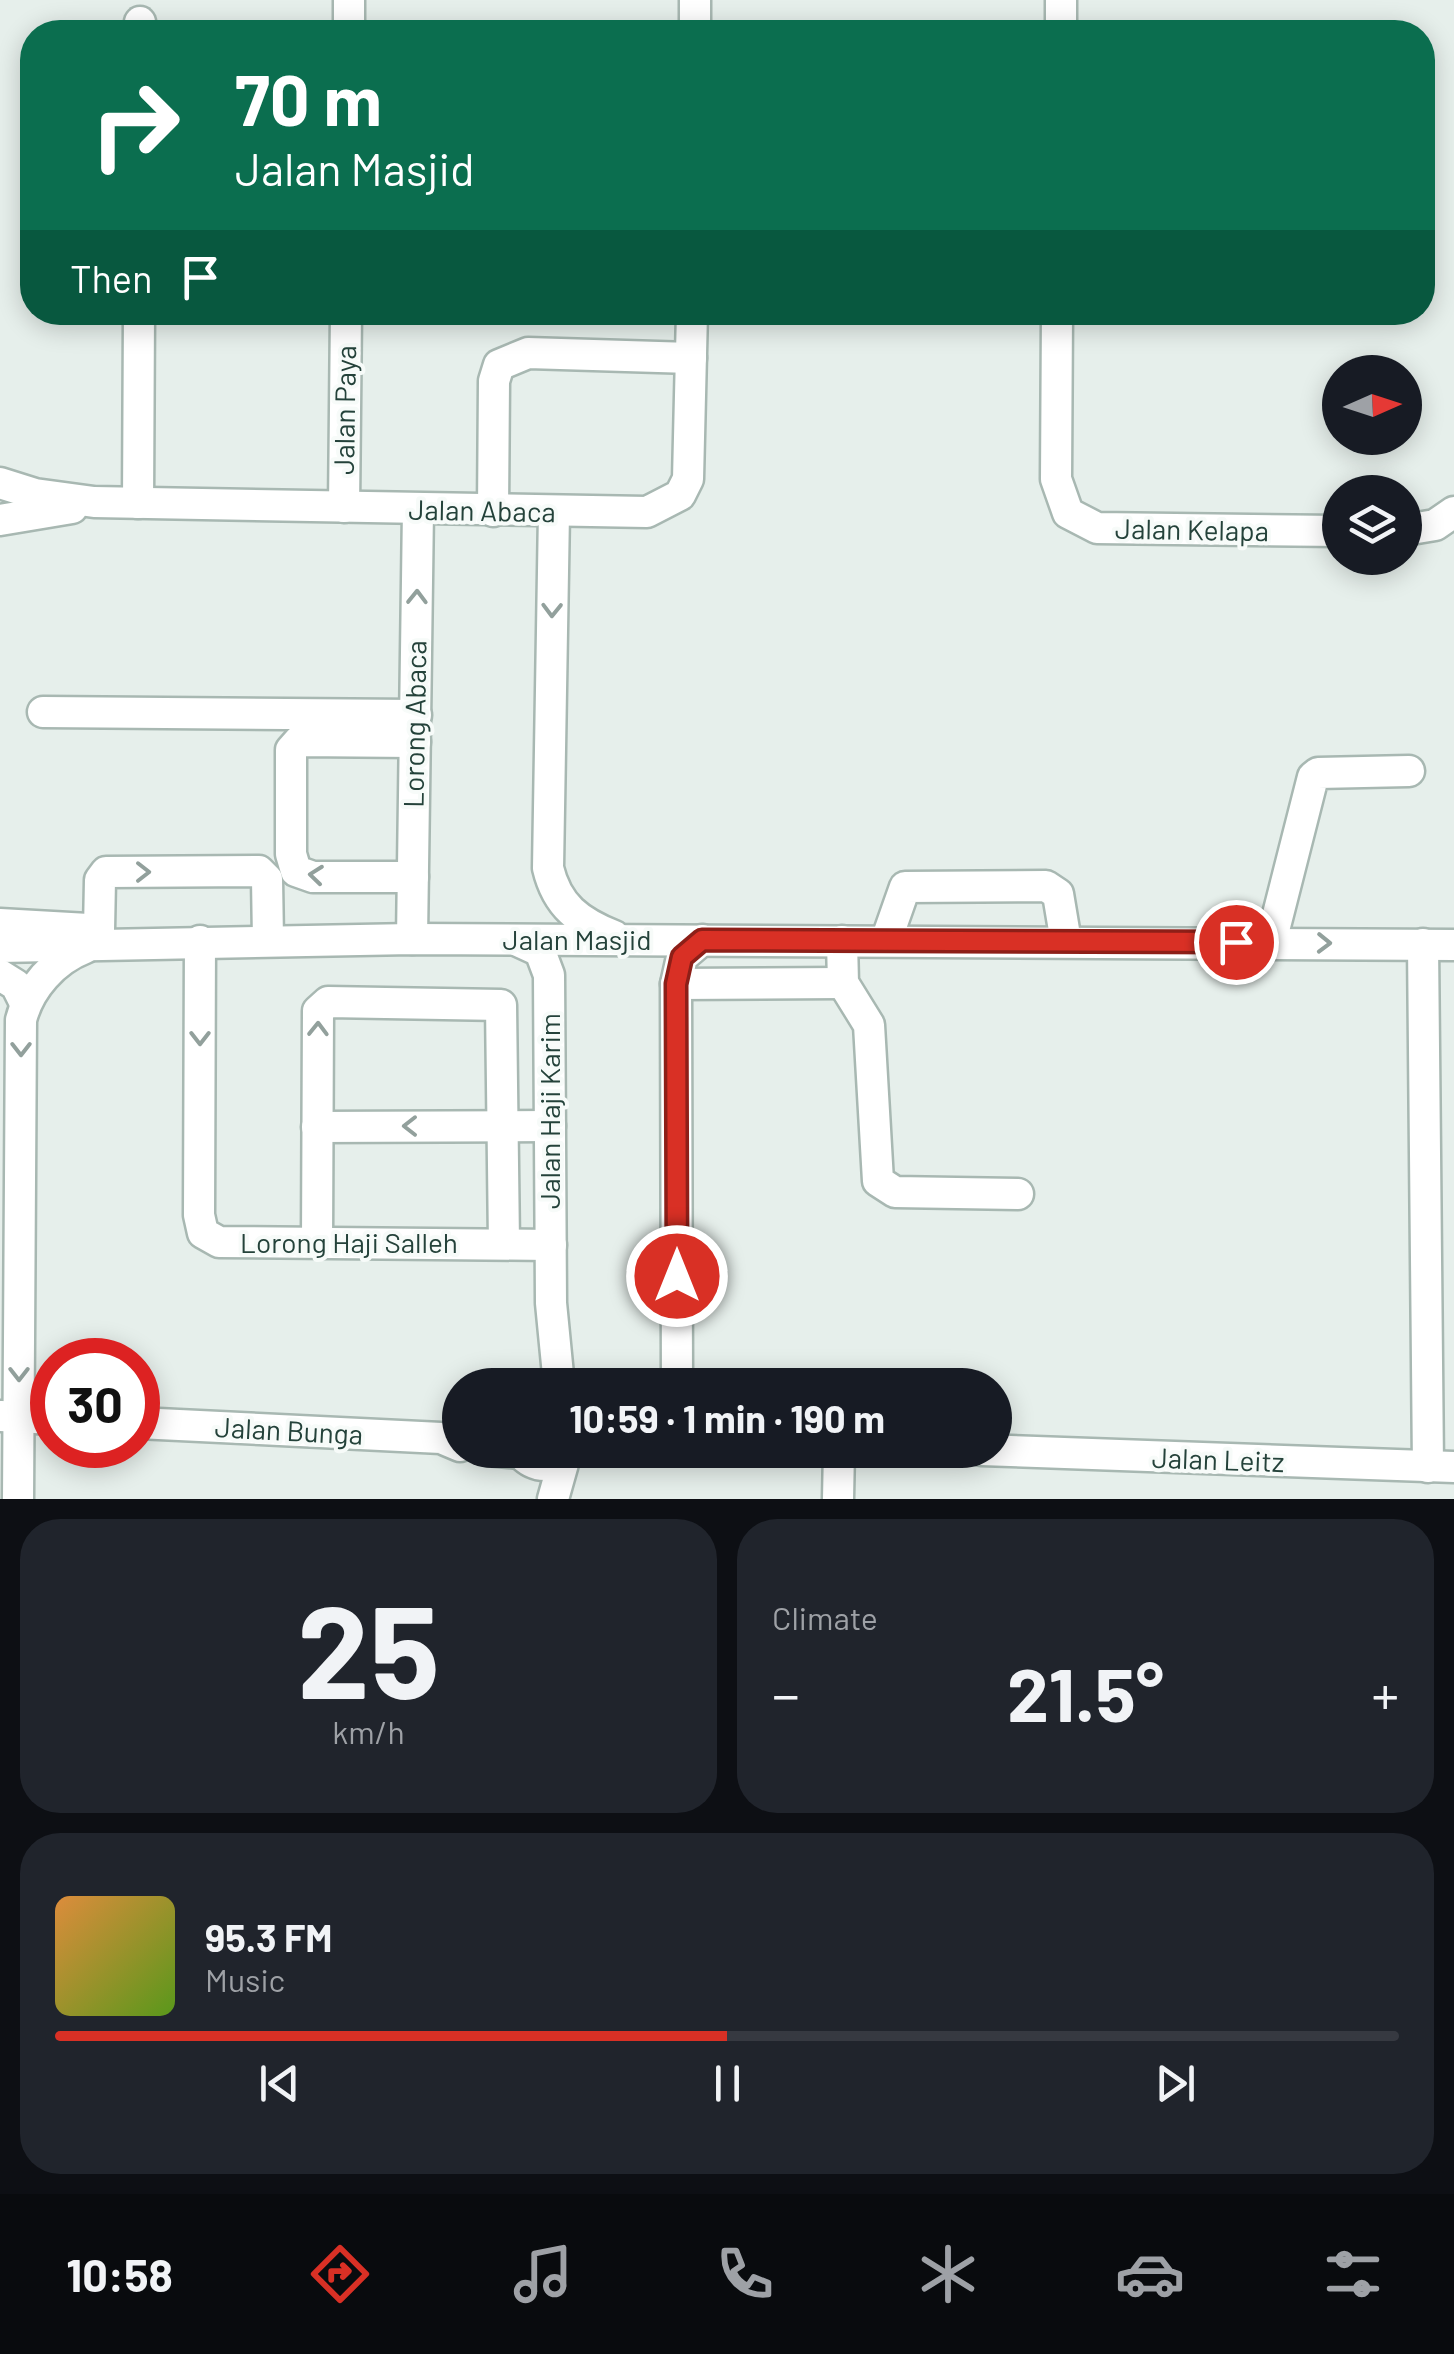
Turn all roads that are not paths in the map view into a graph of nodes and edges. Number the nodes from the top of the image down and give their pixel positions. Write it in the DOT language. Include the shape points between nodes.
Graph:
graph roads {
  1 [pos="139,325"];
  2 [pos="346,325"];
  3 [pos="692,325"];
  4 [pos="1057,325"];
  5 [pos="692,358"];
  6 [pos="0,483"];
  7 [pos="94,502"];
  8 [pos="138,503"];
  9 [pos="344,508"];
  10 [pos="418,509"];
  11 [pos="493,511"];
  12 [pos="554,512"];
  13 [pos="1454,512"];
  14 [pos="0,520"];
  15 [pos="1422,527"];
  16 [pos="1322,531"];
  17 [pos="43,712"];
  18 [pos="415,729"];
  19 [pos="1408,770"];
  20 [pos="413,878"];
  21 [pos="3,928"];
  22 [pos="93,938"];
  23 [pos="513,939"];
  24 [pos="623,939"];
  25 [pos="268,940"];
  26 [pos="412,940"];
  27 [pos="702,940"];
  28 [pos="200,941"];
  29 [pos="842,941"];
  30 [pos="886,942"];
  31 [pos="1066,942"];
  32 [pos="1270,942"];
  33 [pos="1423,944"];
  34 [pos="1454,944"];
  35 [pos="0,976"];
  36 [pos="676,984"];
  37 [pos="844,984"];
  38 [pos="25,1002"];
  39 [pos="317,1126"];
  40 [pos="503,1126"];
  41 [pos="550,1126"];
  42 [pos="1018,1194"];
  43 [pos="317,1243"];
  44 [pos="504,1244"];
  45 [pos="551,1245"];
  46 [pos="551,1303"];
  47 [pos="541,1368"];
  48 [pos="557,1368"];
  49 [pos="677,1368"];
  50 [pos="9,1417"];
  51 [pos="160,1424"];
  52 [pos="442,1437"];
  53 [pos="1012,1451"];
  54 [pos="1441,1467"];
  55 [pos="526,1468"];
  56 [pos="565,1468"];
  57 [pos="839,1468"];
  58 [pos="18,1499"];
  59 [pos="535,1499"];
  60 [pos="553,1499"];
  61 [pos="838,1499"];
  1 -- 8 [label="street"];
  2 -- 9 [label="street, Jalan Paya"];
  3 -- 5 [label="street, Jalan Abaca"];
  4 -- 16 [label="street, Jalan Kelapa" via="1056,479 1068,514 1097,528"];
  5 -- 11 [label="street" via="528,353 499,365"];
  5 -- 12 [label="street, Jalan Abaca" via="690,460 680,495 646,512"];
  6 -- 7 [label="street"];
  7 -- 8 [label="street, Jalan Abaca"];
  7 -- 14 [label="street"];
  8 -- 9 [label="street, Jalan Abaca"];
  9 -- 10 [label="street, Jalan Abaca"];
  10 -- 11 [label="street, Jalan Abaca"];
  18 -- 10 [label="street, Lorong Abaca, one-way"];
  11 -- 12 [label="street, Jalan Abaca"];
  12 -- 24 [label="street, one-way" via="548,868 552,888 570,912"];
  13 -- 15 [label="street"];
  17 -- 18 [label="street"];
  18 -- 20 [label="street, Lorong Abaca"];
  20 -- 18 [label="street, one-way" via="296,871 291,767 299,742"];
  19 -- 32 [label="street" via="1313,777"];
  20 -- 26 [label="street, Lorong Abaca"];
  21 -- 22 [label="street, Jalan Masjid"];
  22 -- 25 [label="street, one-way" via="106,872 259,871 268,879"];
  22 -- 28 [label="street, Jalan Masjid"];
  22 -- 38 [label="street" via="60,961"];
  23 -- 24 [label="street, Jalan Masjid"];
  23 -- 26 [label="street, Jalan Masjid"];
  23 -- 41 [label="street, Jalan Haji Karim" via="540,951 550,974"];
  24 -- 27 [label="street, Jalan Masjid"];
  25 -- 26 [label="street, Jalan Masjid"];
  25 -- 28 [label="street, Jalan Masjid"];
  27 -- 29 [label="street, Jalan Masjid"];
  27 -- 36 [label="street" via="682,957"];
  28 -- 43 [label="street, Lorong Haji Salleh, one-way" via="203,1233 218,1242"];
  29 -- 30 [label="street, Jalan Masjid"];
  29 -- 37 [label="street"];
  30 -- 31 [label="street, Jalan Masjid"];
  30 -- 31 [label="street" via="905,887 1046,886 1058,894"];
  31 -- 32 [label="street, Jalan Masjid"];
  32 -- 33 [label="street, Jalan Masjid, one-way"];
  33 -- 34 [label="street, Jalan Masjid"];
  33 -- 54 [label="street"];
  35 -- 38 [label="street"];
  36 -- 37 [label="street"];
  36 -- 49 [label="street"];
  37 -- 42 [label="street" via="869,1025 876,1174 882,1186 896,1192"];
  38 -- 50 [label="street, one-way"];
  40 -- 39 [label="street, one-way"];
  39 -- 40 [label="street, one-way" via="318,1011 328,1002 501,1005"];
  39 -- 43 [label="street"];
  40 -- 41 [label="street"];
  40 -- 44 [label="street"];
  41 -- 45 [label="street, Jalan Haji Karim"];
  43 -- 44 [label="street, Lorong Haji Salleh"];
  44 -- 45 [label="street, Lorong Haji Salleh"];
  45 -- 46 [label="street, Jalan Haji Karim"];
  46 -- 47 [label="street"];
  46 -- 48 [label="street"];
  50 -- 58 [label="street"];
  51 -- 52 [label="street, Jalan Bunga"];
  53 -- 54 [label="street, Jalan Leitz"];
  55 -- 59 [label="street"];
  56 -- 60 [label="street"];
  57 -- 61 [label="street"];
}
